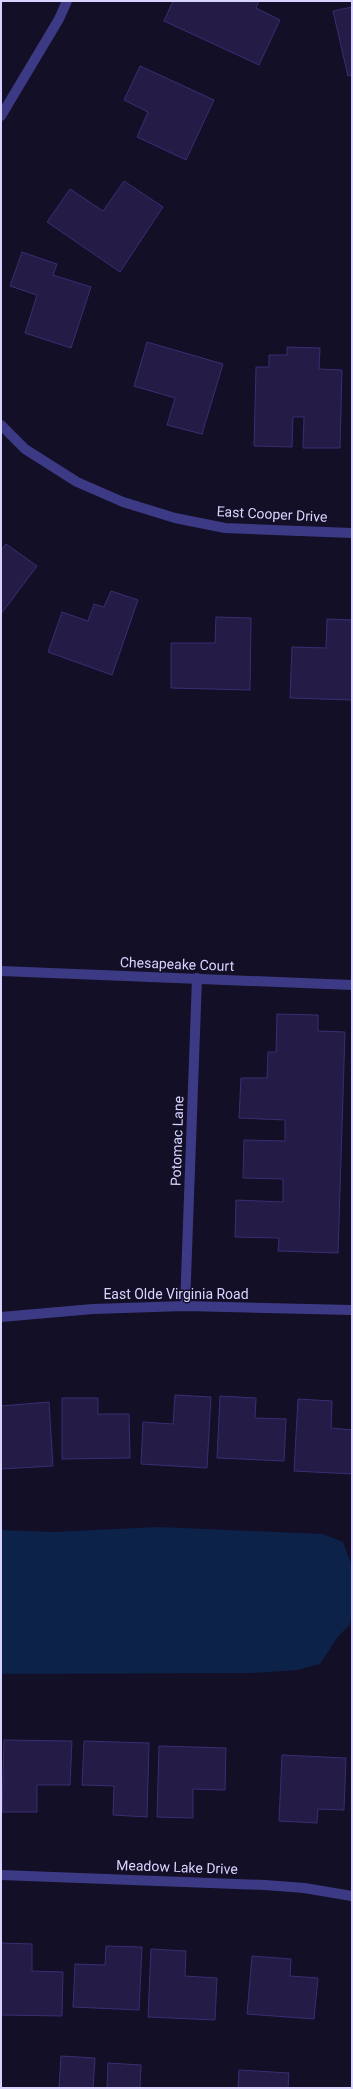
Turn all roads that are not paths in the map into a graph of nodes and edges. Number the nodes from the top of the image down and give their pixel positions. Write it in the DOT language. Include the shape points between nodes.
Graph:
graph roads {
  1 [pos="67,1"];
  2 [pos="1,116"];
  3 [pos="1,425"];
  4 [pos="352,532"];
  5 [pos="1,971"];
  6 [pos="197,978"];
  7 [pos="352,985"];
  8 [pos="186,1306"];
  9 [pos="352,1310"];
  10 [pos="1,1317"];
  11 [pos="1,1875"];
  12 [pos="352,1896"];
  1 -- 2 [label="street" via="59,19"];
  3 -- 4 [label="street, East Cooper Drive" via="25,449 77,482 123,502 175,518 225,528"];
  5 -- 6 [label="street, Chesapeake Court"];
  6 -- 7 [label="street, Chesapeake Court"];
  6 -- 8 [label="street, Potomac Lane"];
  8 -- 9 [label="street, East Olde Virginia Road"];
  8 -- 10 [label="street, East Olde Virginia Road" via="93,1309"];
  11 -- 12 [label="street, Meadow Lake Drive" via="265,1885"];
}
